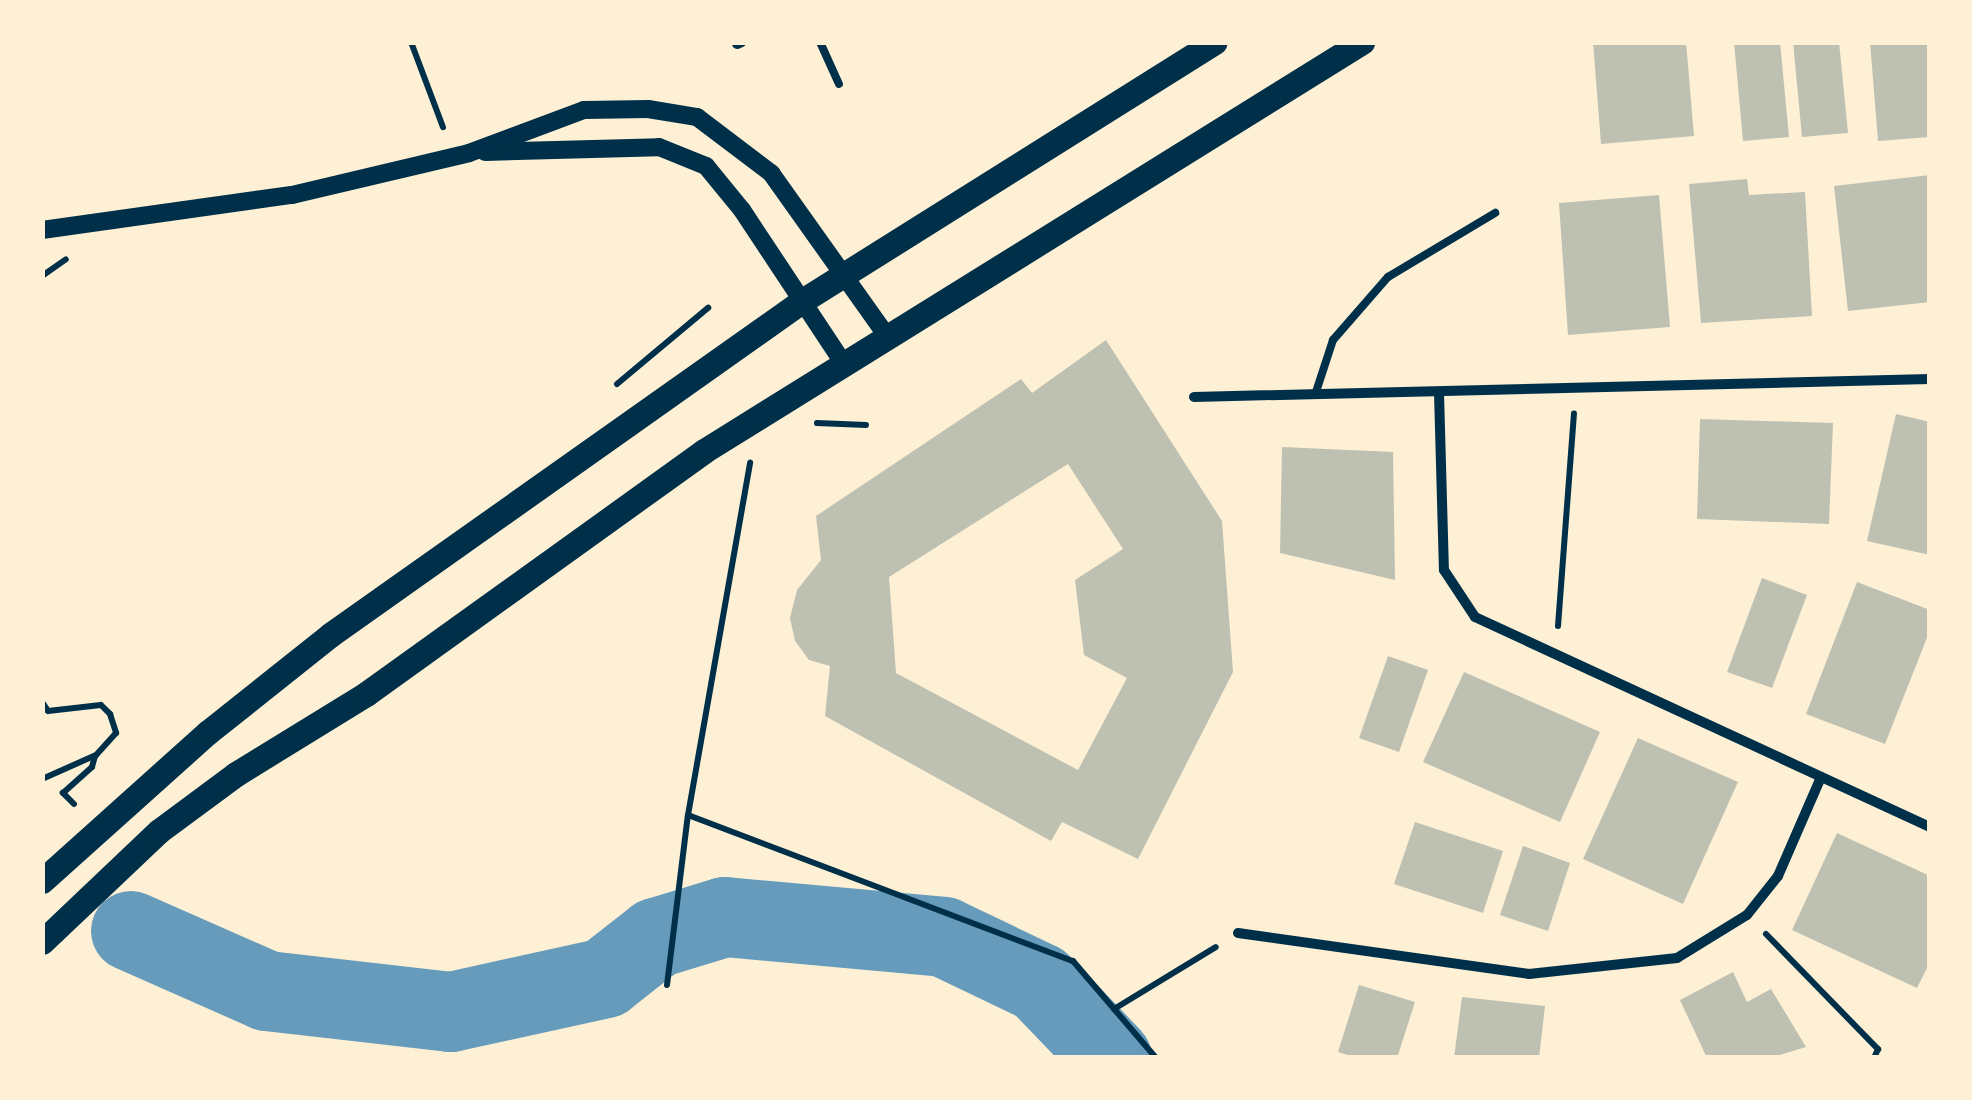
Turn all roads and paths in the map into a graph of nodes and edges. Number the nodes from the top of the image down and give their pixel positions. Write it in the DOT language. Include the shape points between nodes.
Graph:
graph roads {
  1 [pos="411,42"];
  2 [pos="820,42"];
  3 [pos="1215,42"];
  4 [pos="1362,42"];
  5 [pos="840,84"];
  6 [pos="443,127"];
  7 [pos="469,153"];
  8 [pos="1495,213"];
  9 [pos="42,230"];
  10 [pos="844,274"];
  11 [pos="802,302"];
  12 [pos="887,336"];
  13 [pos="844,364"];
  14 [pos="1930,379"];
  15 [pos="1576,388"];
  16 [pos="1439,393"];
  17 [pos="1314,395"];
  18 [pos="1194,397"];
  19 [pos="810,422"];
  20 [pos="866,425"];
  21 [pos="750,461"];
  22 [pos="1556,654"];
  23 [pos="42,702"];
  24 [pos="96,755"];
  25 [pos="1821,776"];
  26 [pos="42,779"];
  27 [pos="74,804"];
  28 [pos="688,815"];
  29 [pos="1930,827"];
  30 [pos="42,881"];
  31 [pos="1748,915"];
  32 [pos="1238,933"];
  33 [pos="42,942"];
  34 [pos="667,985"];
  35 [pos="1114,1009"];
  36 [pos="1156,1058"];
  37 [pos="1874,1058"];
  1 -- 6 [label="path"];
  2 -- 5 [label="lane"];
  3 -- 10 [label="main road"];
  4 -- 12 [label="main road"];
  7 -- 9 [label="street" via="292,195"];
  7 -- 10 [label="street" via="584,110 698,117 771,173"];
  7 -- 11 [label="street" via="659,146 706,166"];
  8 -- 17 [label="lane" via="1388,277 1334,340"];
  10 -- 11 [label="main road"];
  10 -- 12 [label="street"];
  11 -- 13 [label="street"];
  11 -- 30 [label="main road" via="330,636 194,744"];
  12 -- 13 [label="main road"];
  13 -- 33 [label="main road" via="704,452 366,694 236,774 159,831"];
  14 -- 15 [label="street"];
  15 -- 16 [label="street"];
  15 -- 22 [label="path"];
  16 -- 17 [label="street"];
  16 -- 22 [label="street" via="1444,570 1476,618"];
  17 -- 18 [label="street"];
  19 -- 20 [label="path"];
  21 -- 28 [label="path"];
  22 -- 25 [label="street"];
  23 -- 24 [label="path" via="48,711 101,705 116,733"];
  24 -- 26 [label="path"];
  24 -- 27 [label="path" via="63,793"];
  25 -- 29 [label="street"];
  25 -- 31 [label="street" via="1778,876"];
  28 -- 34 [label="path"];
  28 -- 35 [label="path" via="1073,961"];
  31 -- 32 [label="street" via="1677,958 1529,974"];
  31 -- 37 [label="path" via="1878,1049"];
  32 -- 35 [label="path"];
  35 -- 36 [label="path"];
}
